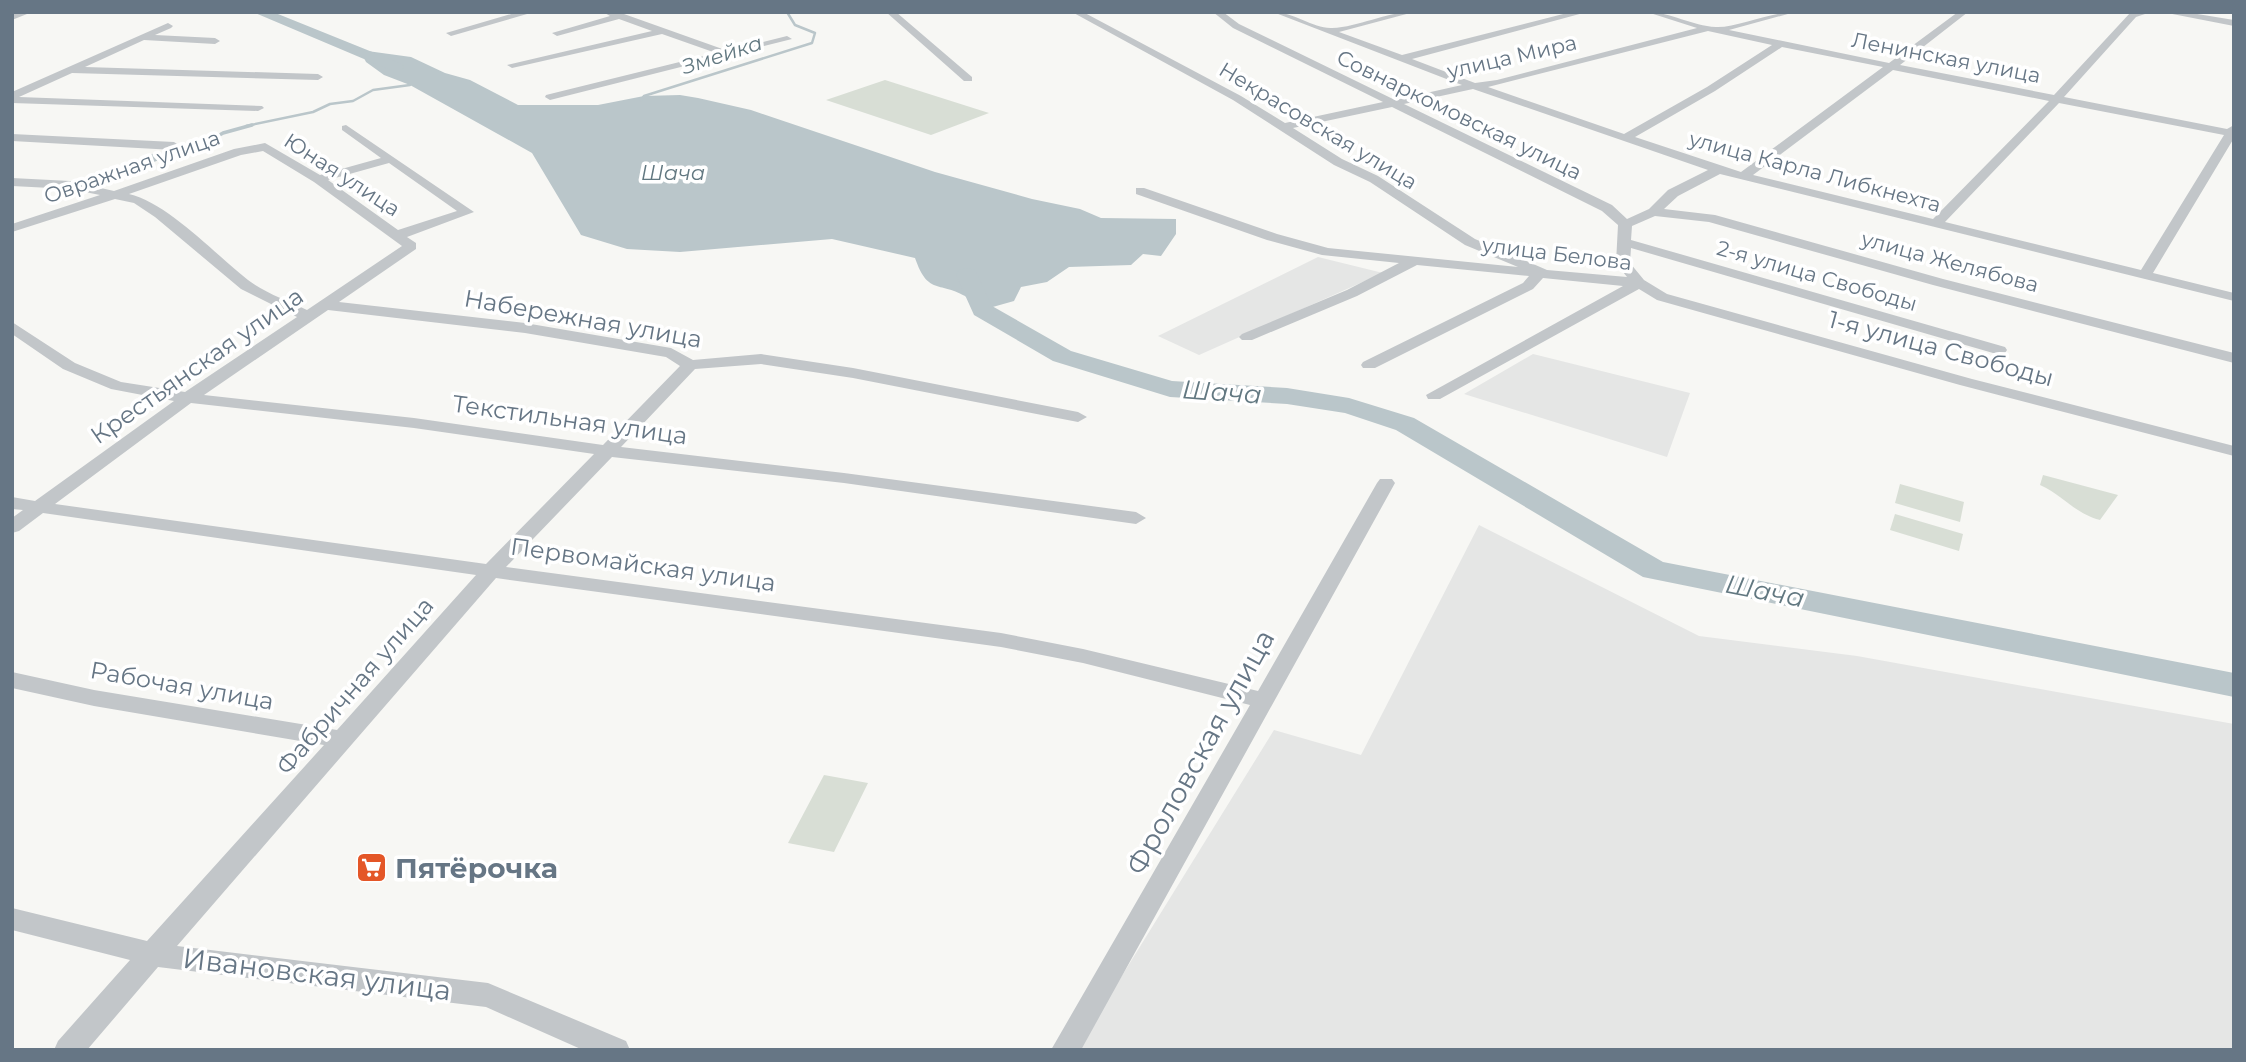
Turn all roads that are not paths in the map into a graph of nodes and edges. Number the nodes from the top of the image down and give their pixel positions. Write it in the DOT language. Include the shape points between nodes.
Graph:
graph roads {
  1 [pos="24,12"];
  2 [pos="530,12"];
  3 [pos="607,12"];
  4 [pos="635,12"];
  5 [pos="890,12"];
  6 [pos="1076,12"];
  7 [pos="1217,12"];
  8 [pos="1277,12"];
  9 [pos="1410,12"];
  10 [pos="1583,12"];
  11 [pos="1651,12"];
  12 [pos="1791,12"];
  13 [pos="1964,12"];
  14 [pos="2147,12"];
  15 [pos="2166,12"];
  16 [pos="12,17"];
  17 [pos="619,17"];
  18 [pos="2234,23"];
  19 [pos="167,26"];
  20 [pos="1712,29"];
  21 [pos="1331,31"];
  22 [pos="659,32"];
  23 [pos="450,33"];
  24 [pos="557,33"];
  25 [pos="141,38"];
  26 [pos="787,39"];
  27 [pos="215,41"];
  28 [pos="1780,44"];
  29 [pos="728,54"];
  30 [pos="1404,58"];
  31 [pos="512,65"];
  32 [pos="1894,67"];
  33 [pos="70,70"];
  34 [pos="317,77"];
  35 [pos="968,79"];
  36 [pos="1474,86"];
  37 [pos="550,97"];
  38 [pos="12,98"];
  39 [pos="2055,100"];
  40 [pos="1394,105"];
  41 [pos="258,108"];
  42 [pos="1284,127"];
  43 [pos="346,128"];
  44 [pos="2232,131"];
  45 [pos="12,137"];
  46 [pos="1627,137"];
  47 [pos="174,146"];
  48 [pos="265,148"];
  49 [pos="391,159"];
  50 [pos="1718,170"];
  51 [pos="1743,176"];
  52 [pos="318,180"];
  53 [pos="12,182"];
  54 [pos="1140,191"];
  55 [pos="116,194"];
  56 [pos="1654,212"];
  57 [pos="1936,223"];
  58 [pos="1625,224"];
  59 [pos="12,228"];
  60 [pos="405,240"];
  61 [pos="1624,242"];
  62 [pos="1417,260"];
  63 [pos="1541,271"];
  64 [pos="2145,274"];
  65 [pos="1639,283"];
  66 [pos="2234,297"];
  67 [pos="326,305"];
  68 [pos="308,317"];
  69 [pos="12,327"];
  70 [pos="1247,337"];
  71 [pos="1998,350"];
  72 [pos="2234,358"];
  73 [pos="690,365"];
  74 [pos="1369,365"];
  75 [pos="1434,395"];
  76 [pos="188,398"];
  77 [pos="1078,417"];
  78 [pos="610,451"];
  79 [pos="2234,451"];
  80 [pos="1386,483"];
  81 [pos="12,503"];
  82 [pos="40,509"];
  83 [pos="1136,518"];
  84 [pos="12,527"];
  85 [pos="492,570"];
  86 [pos="12,680"];
  87 [pos="1263,700"];
  88 [pos="344,740"];
  89 [pos="12,919"];
  90 [pos="154,955"];
  91 [pos="68,1050"];
  92 [pos="616,1050"];
  93 [pos="1065,1050"];
  1 -- 16 [label="street"];
  2 -- 23 [label="street"];
  3 -- 17 [label="street"];
  4 -- 17 [label="street"];
  5 -- 35 [label="street"];
  6 -- 42 [label="street, Некрасовская улица"];
  7 -- 40 [label="street, Совнаркомовская улица" via="1236,26"];
  8 -- 21 [label="street, улица Карла Либкнехта"];
  9 -- 21 [label="street"];
  10 -- 30 [label="street"];
  11 -- 20 [label="street, Ленинская улица"];
  12 -- 20 [label="street, улица Мира"];
  13 -- 32 [label="street"];
  14 -- 39 [label="street" via="2133,15"];
  15 -- 18 [label="street"];
  17 -- 22 [label="street"];
  17 -- 24 [label="street"];
  19 -- 25 [label="street"];
  20 -- 28 [label="street, Ленинская улица"];
  20 -- 36 [label="street, улица Мира"];
  21 -- 30 [label="street, улица Карла Либкнехта"];
  22 -- 29 [label="street"];
  22 -- 31 [label="street"];
  25 -- 27 [label="street"];
  25 -- 33 [label="street"];
  26 -- 29 [label="street"];
  28 -- 32 [label="street, Ленинская улица"];
  28 -- 46 [label="street"];
  29 -- 37 [label="street"];
  30 -- 36 [label="street, улица Карла Либкнехта"];
  32 -- 39 [label="street, Ленинская улица"];
  32 -- 51 [label="street"];
  33 -- 34 [label="street"];
  33 -- 38 [label="street"];
  36 -- 40 [label="street, улица Мира"];
  36 -- 46 [label="street, улица Карла Либкнехта"];
  38 -- 41 [label="street"];
  39 -- 44 [label="street, Ленинская улица"];
  39 -- 57 [label="street"];
  40 -- 42 [label="street, улица Мира"];
  40 -- 58 [label="street, Совнаркомовская улица" via="1607,208"];
  42 -- 63 [label="street, Некрасовская улица" via="1470,242"];
  43 -- 49 [label="street, Юная улица"];
  44 -- 64 [label="street"];
  45 -- 47 [label="street"];
  46 -- 50 [label="street, улица Карла Либкнехта"];
  48 -- 52 [label="street, Юная улица"];
  48 -- 55 [label="street, Овражная улица" via="238,152"];
  49 -- 52 [label="street"];
  49 -- 60 [label="street, Юная улица" via="467,212"];
  50 -- 51 [label="street, улица Карла Либкнехта"];
  50 -- 56 [label="street" via="1673,193"];
  51 -- 57 [label="street, улица Карла Либкнехта"];
  52 -- 60 [label="street, Юная улица"];
  53 -- 55 [label="street"];
  54 -- 62 [label="street, улица Белова" via="1327,252"];
  55 -- 59 [label="street, Овражная улица"];
  55 -- 68 [label="street" via="138,200 160,214 246,286"];
  56 -- 58 [label="street"];
  56 -- 72 [label="street, улица Желябова" via="1710,218"];
  57 -- 64 [label="street, улица Карла Либкнехта"];
  58 -- 61 [label="street"];
  60 -- 67 [label="street, Крестьянская улица"];
  61 -- 65 [label="street" via="1623,264"];
  61 -- 71 [label="street, 2-я улица Свободы"];
  62 -- 63 [label="street, улица Белова"];
  62 -- 70 [label="street"];
  63 -- 65 [label="street, улица Белова"];
  63 -- 74 [label="street" via="1528,286"];
  64 -- 66 [label="street, улица Карла Либкнехта"];
  65 -- 75 [label="street, улица Белова"];
  65 -- 79 [label="street, 1-я улица Свободы" via="1662,297 1703,310"];
  67 -- 68 [label="street, Крестьянская улица"];
  67 -- 73 [label="street, Набережная улица" via="538,330 671,353"];
  68 -- 76 [label="street, Крестьянская улица"];
  69 -- 76 [label="street, Текстильная улица" via="69,366 117,386"];
  73 -- 77 [label="street, Набережная улица" via="761,359"];
  73 -- 78 [label="street, Фабричная улица"];
  76 -- 78 [label="street, Текстильная улица"];
  76 -- 82 [label="street, Крестьянская улица"];
  78 -- 83 [label="street, Текстильная улица"];
  78 -- 85 [label="street, Фабричная улица"];
  80 -- 87 [label="street, Фроловская улица"];
  81 -- 82 [label="street, Первомайская улица"];
  82 -- 84 [label="street, Крестьянская улица"];
  82 -- 85 [label="street, Первомайская улица"];
  85 -- 87 [label="street, Первомайская улица" via="1001,640"];
  85 -- 88 [label="street, Фабричная улица"];
  86 -- 88 [label="street, Рабочая улица"];
  87 -- 93 [label="street, Фроловская улица"];
  88 -- 90 [label="street, Фабричная улица"];
  89 -- 90 [label="street, Ивановская улица"];
  90 -- 91 [label="street, Фабричная улица"];
  90 -- 92 [label="street, Ивановская улица" via="488,995"];
}
